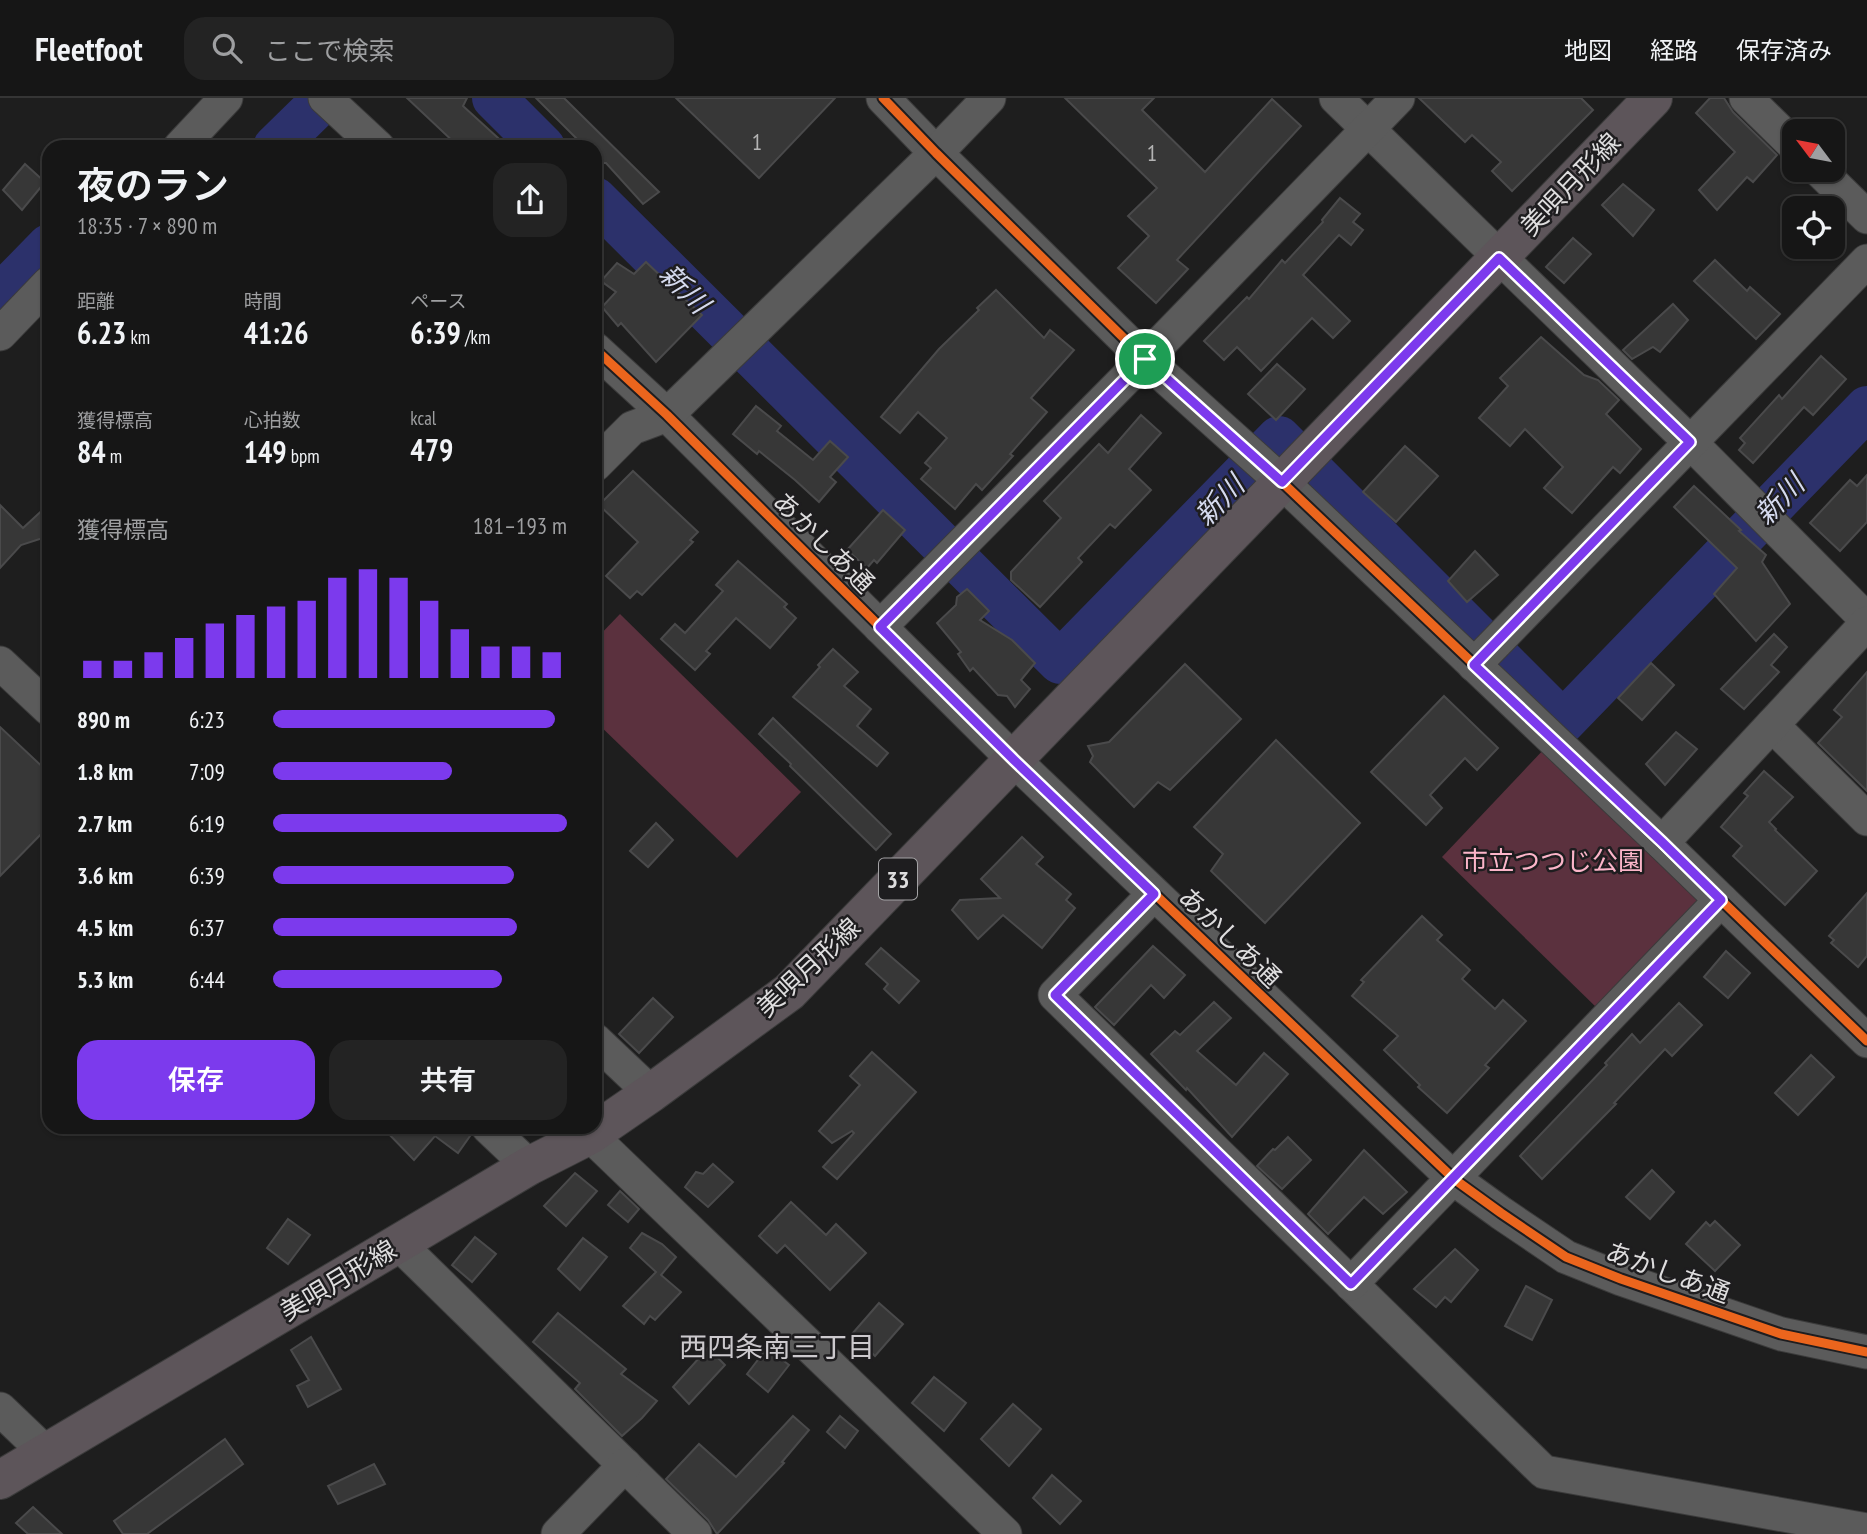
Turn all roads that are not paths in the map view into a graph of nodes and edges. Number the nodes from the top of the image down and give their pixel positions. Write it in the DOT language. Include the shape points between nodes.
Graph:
graph roads {
  1 [pos="226,98"];
  2 [pos="325,98"];
  3 [pos="883,98"];
  4 [pos="989,98"];
  5 [pos="1336,98"];
  6 [pos="1398,98"];
  7 [pos="1653,98"];
  8 [pos="1746,98"];
  9 [pos="1368,128"];
  10 [pos="1782,133"];
  11 [pos="187,140"];
  12 [pos="370,140"];
  13 [pos="936,153"];
  14 [pos="1831,182"];
  15 [pos="1867,217"];
  16 [pos="1499,258"];
  17 [pos="1867,261"];
  18 [pos="42,291"];
  19 [pos="0,333"];
  20 [pos="602,355"];
  21 [pos="1145,359"];
  22 [pos="667,415"];
  23 [pos="1690,442"];
  24 [pos="602,458"];
  25 [pos="1282,482"];
  26 [pos="1867,622"];
  27 [pos="880,627"];
  28 [pos="0,663"];
  29 [pos="1474,665"];
  30 [pos="42,702"];
  31 [pos="1772,725"];
  32 [pos="1014,760"];
  33 [pos="1867,820"];
  34 [pos="1662,842"];
  35 [pos="1154,894"];
  36 [pos="1721,900"];
  37 [pos="1867,1041"];
  38 [pos="602,1047"];
  39 [pos="651,1093"];
  40 [pos="602,1127"];
  41 [pos="495,1134"];
  42 [pos="590,1135"];
  43 [pos="529,1166"];
  44 [pos="1454,1179"];
  45 [pos="399,1244"];
  46 [pos="1351,1284"];
  47 [pos="1867,1352"];
  48 [pos="0,1409"];
  49 [pos="46,1453"];
  50 [pos="625,1465"];
  51 [pos="0,1480"];
  52 [pos="1867,1530"];
  53 [pos="558,1534"];
  54 [pos="695,1534"];
  55 [pos="1005,1534"];
  1 -- 11 [label="street"];
  2 -- 12 [label="street"];
  3 -- 13 [label="street"];
  4 -- 13 [label="street"];
  5 -- 9 [label="street"];
  6 -- 9 [label="street"];
  7 -- 16 [label="main road, 美唄月形線 / 33"];
  8 -- 10 [label="street"];
  9 -- 16 [label="street"];
  9 -- 21 [label="street"];
  13 -- 21 [label="street"];
  13 -- 22 [label="street"];
  14 -- 15 [label="street"];
  16 -- 23 [label="street"];
  16 -- 25 [label="main road, 美唄月形線 / 33"];
  17 -- 23 [label="street"];
  18 -- 19 [label="street"];
  20 -- 22 [label="street, あかしあ通"];
  21 -- 25 [label="street"];
  21 -- 27 [label="street"];
  22 -- 24 [label="street" via="632,428"];
  22 -- 27 [label="street, あかしあ通"];
  23 -- 26 [label="street"];
  23 -- 29 [label="street"];
  25 -- 29 [label="street"];
  25 -- 32 [label="main road, 美唄月形線 / 33"];
  26 -- 31 [label="street"];
  27 -- 32 [label="street, あかしあ通"];
  28 -- 30 [label="street"];
  29 -- 34 [label="street"];
  31 -- 33 [label="street"];
  31 -- 34 [label="street"];
  32 -- 35 [label="street, あかしあ通"];
  32 -- 39 [label="main road, 美唄月形線 / 33" via="789,992"];
  34 -- 36 [label="street"];
  35 -- 44 [label="street, あかしあ通"];
  35 -- 46 [label="street" via="1055,995"];
  36 -- 37 [label="street"];
  36 -- 44 [label="street"];
  38 -- 39 [label="street"];
  39 -- 40 [label="main road, 美唄月形線 / 33"];
  41 -- 43 [label="street"];
  42 -- 43 [label="main road, 美唄月形線 / 33"];
  42 -- 55 [label="street"];
  43 -- 45 [label="main road, 美唄月形線 / 33"];
  44 -- 46 [label="street"];
  44 -- 47 [label="street, あかしあ通" via="1566,1257 1782,1334"];
  45 -- 49 [label="main road, 美唄月形線 / 33"];
  45 -- 50 [label="street"];
  46 -- 52 [label="street" via="1544,1472"];
  48 -- 49 [label="street"];
  49 -- 51 [label="main road, 美唄月形線 / 33"];
  50 -- 53 [label="street"];
  50 -- 54 [label="street"];
}
